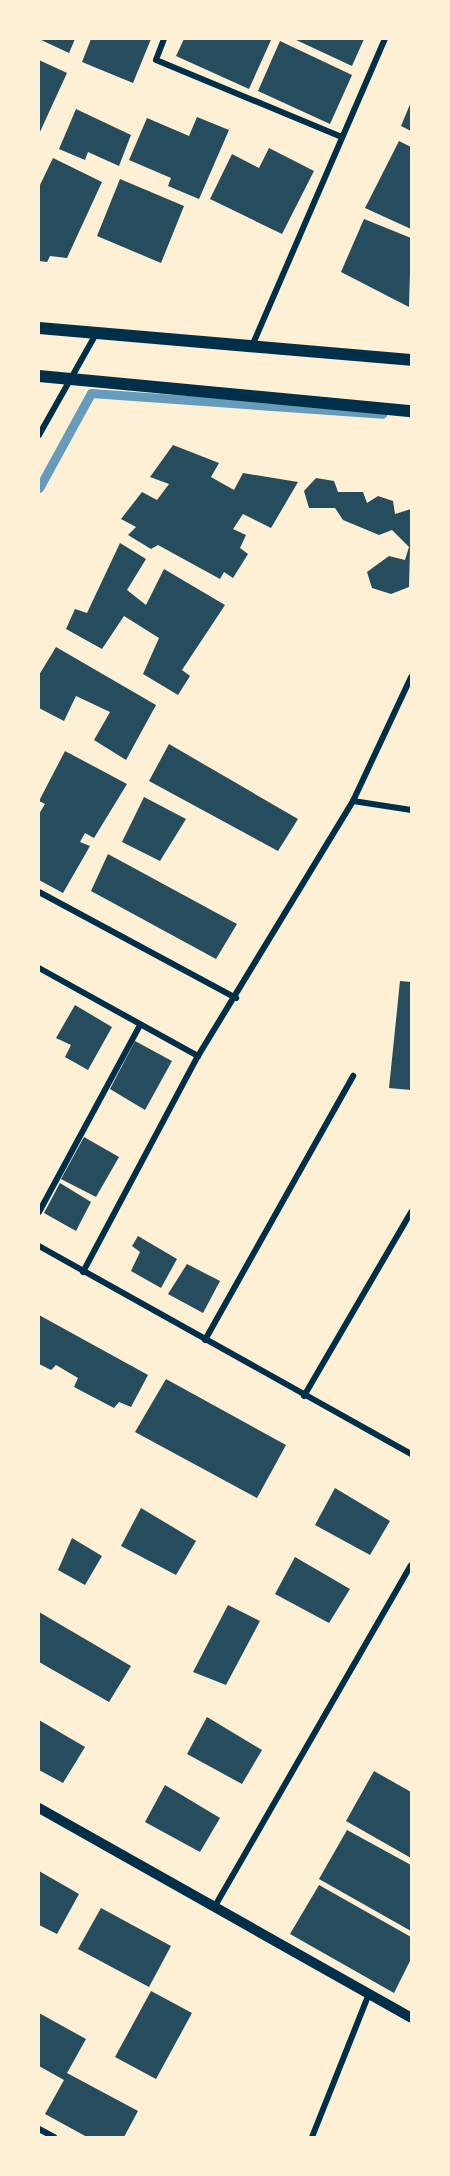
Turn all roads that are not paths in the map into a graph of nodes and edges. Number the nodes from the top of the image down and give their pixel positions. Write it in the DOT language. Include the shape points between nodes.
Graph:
graph roads {
  1 [pos="164,39"];
  2 [pos="385,39"];
  3 [pos="342,137"];
  4 [pos="39,328"];
  5 [pos="96,334"];
  6 [pos="252,346"];
  7 [pos="411,360"];
  8 [pos="39,376"];
  9 [pos="70,379"];
  10 [pos="411,411"];
  11 [pos="39,435"];
  12 [pos="411,677"];
  13 [pos="352,801"];
  14 [pos="411,810"];
  15 [pos="39,892"];
  16 [pos="39,968"];
  17 [pos="236,998"];
  18 [pos="140,1025"];
  19 [pos="198,1056"];
  20 [pos="353,1076"];
  21 [pos="39,1212"];
  22 [pos="411,1212"];
  23 [pos="39,1246"];
  24 [pos="83,1272"];
  25 [pos="205,1340"];
  26 [pos="304,1396"];
  27 [pos="411,1454"];
  28 [pos="411,1565"];
  29 [pos="39,1808"];
  30 [pos="215,1906"];
  31 [pos="369,1994"];
  32 [pos="411,2018"];
  33 [pos="39,2128"];
  34 [pos="54,2137"];
  35 [pos="312,2137"];
  1 -- 3 [label="street" via="156,60"];
  2 -- 3 [label="street"];
  3 -- 6 [label="street"];
  4 -- 5 [label="main road"];
  5 -- 6 [label="main road"];
  5 -- 9 [label="street"];
  6 -- 7 [label="main road"];
  8 -- 9 [label="main road"];
  9 -- 10 [label="main road"];
  9 -- 11 [label="street"];
  12 -- 13 [label="street"];
  13 -- 14 [label="street"];
  13 -- 17 [label="street"];
  15 -- 17 [label="street"];
  16 -- 18 [label="street"];
  17 -- 19 [label="street"];
  18 -- 19 [label="street"];
  18 -- 21 [label="street"];
  19 -- 24 [label="street"];
  20 -- 25 [label="street"];
  22 -- 26 [label="street"];
  23 -- 24 [label="street"];
  24 -- 25 [label="street"];
  25 -- 26 [label="street"];
  26 -- 27 [label="street"];
  28 -- 30 [label="street"];
  29 -- 30 [label="street"];
  30 -- 31 [label="street"];
  31 -- 32 [label="street"];
  31 -- 35 [label="street"];
  33 -- 34 [label="street"];
}
